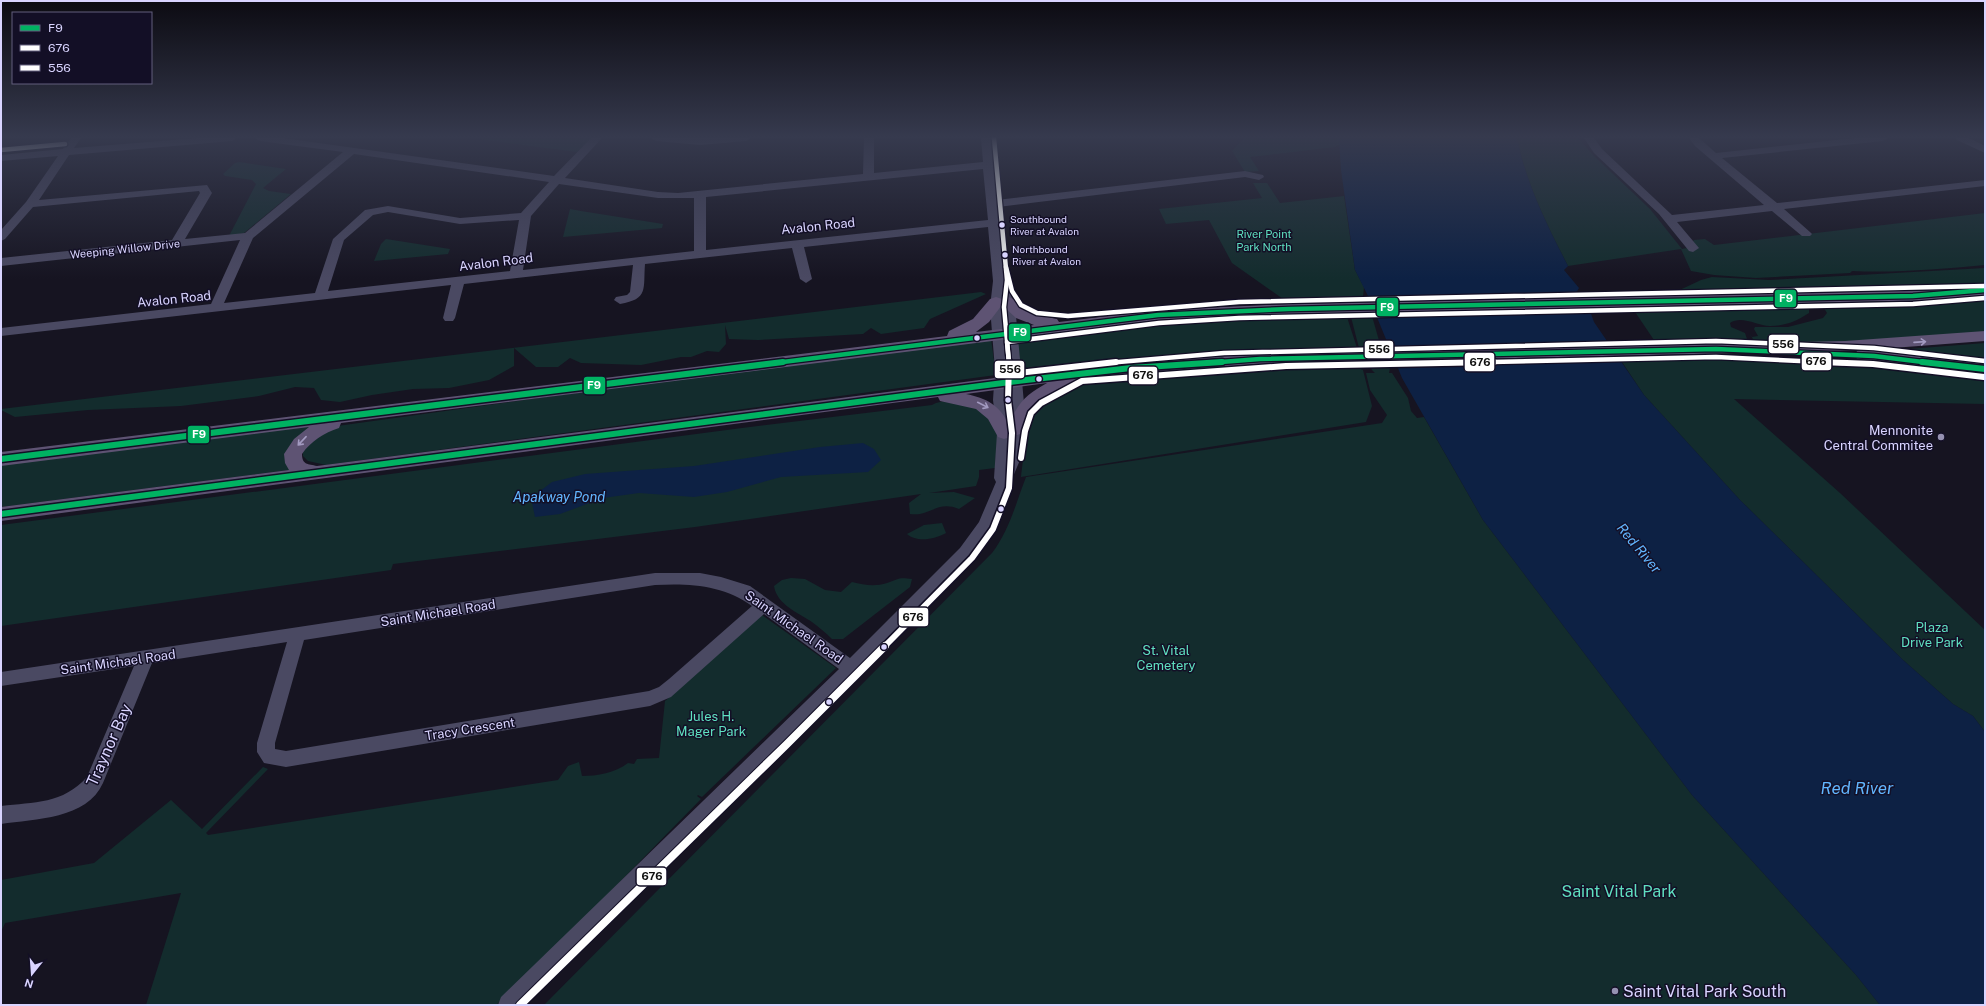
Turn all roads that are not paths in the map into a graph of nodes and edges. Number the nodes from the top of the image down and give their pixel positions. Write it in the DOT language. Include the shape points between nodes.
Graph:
graph roads {
  1 [pos="43,185"];
  2 [pos="310,185"];
  3 [pos="551,185"];
  4 [pos="590,185"];
  5 [pos="794,185"];
  6 [pos="990,185"];
  7 [pos="1153,185"];
  8 [pos="1634,185"];
  9 [pos="1747,185"];
  10 [pos="1968,185"];
  11 [pos="700,195"];
  12 [pos="30,204"];
  13 [pos="992,204"];
  14 [pos="1773,207"];
  15 [pos="525,216"];
  16 [pos="1670,219"];
  17 [pos="994,223"];
  18 [pos="1806,234"];
  19 [pos="248,236"];
  20 [pos="1,237"];
  21 [pos="176,244"];
  22 [pos="797,244"];
  23 [pos="1693,248"];
  24 [pos="700,254"];
  25 [pos="639,261"];
  26 [pos="1,262"];
  27 [pos="516,274"];
  28 [pos="806,279"];
  29 [pos="458,281"];
  30 [pos="1985,290"];
  31 [pos="1985,294"];
  32 [pos="320,296"];
  33 [pos="1913,296"];
  34 [pos="620,300"];
  35 [pos="1002,302"];
  36 [pos="216,309"];
  37 [pos="449,318"];
  38 [pos="1091,323"];
  39 [pos="1,332"];
  40 [pos="1004,334"];
  41 [pos="1985,336"];
  42 [pos="922,344"];
  43 [pos="1716,349"];
  44 [pos="1985,369"];
  45 [pos="1080,373"];
  46 [pos="1008,382"];
  47 [pos="917,394"];
  48 [pos="488,399"];
  49 [pos="1010,431"];
  50 [pos="1,460"];
  51 [pos="319,473"];
  52 [pos="1,514"];
  53 [pos="764,606"];
  54 [pos="297,635"];
  55 [pos="146,658"];
  56 [pos="851,668"];
  57 [pos="1,679"];
  58 [pos="1,815"];
  59 [pos="509,1005"];
  1 -- 12 [label="street"];
  2 -- 19 [label="street"];
  3 -- 15 [label="street"];
  4 -- 11 [label="street" via="658,195"];
  5 -- 11 [label="street"];
  6 -- 13 [label="street"];
  7 -- 13 [label="street"];
  8 -- 16 [label="street"];
  9 -- 14 [label="street"];
  10 -- 14 [label="street"];
  11 -- 24 [label="street"];
  12 -- 20 [label="street"];
  12 -- 21 [label="street" via="203,187 206,193"];
  13 -- 17 [label="street"];
  14 -- 16 [label="street"];
  14 -- 18 [label="street"];
  15 -- 27 [label="street"];
  15 -- 32 [label="street" via="460,221 388,209 369,212 339,239"];
  16 -- 23 [label="street"];
  17 -- 22 [label="street, Avalon Road"];
  17 -- 35 [label="street"];
  19 -- 21 [label="street, Weeping Willow Drive"];
  19 -- 36 [label="street"];
  21 -- 26 [label="street, Weeping Willow Drive"];
  22 -- 24 [label="street, Avalon Road"];
  22 -- 28 [label="street"];
  24 -- 25 [label="street, Avalon Road"];
  25 -- 27 [label="street, Avalon Road"];
  25 -- 34 [label="street" via="636,293 631,298"];
  27 -- 29 [label="street, Avalon Road"];
  29 -- 32 [label="street, Avalon Road"];
  29 -- 37 [label="street"];
  30 -- 33 [label="main road"];
  31 -- 33 [label="main road"];
  32 -- 36 [label="street, Avalon Road"];
  33 -- 38 [label="main road" via="1289,309 1194,313"];
  35 -- 38 [label="main road" via="1020,314 1042,322"];
  35 -- 40 [label="street"];
  35 -- 42 [label="main road" via="975,326"];
  36 -- 39 [label="street, Avalon Road"];
  38 -- 40 [label="main road"];
  40 -- 42 [label="main road"];
  40 -- 46 [label="street" via="1002,370"];
  43 -- 41 [label="main road, one-way" via="1874,345"];
  42 -- 48 [label="main road"];
  43 -- 44 [label="main road" via="1867,355"];
  43 -- 45 [label="main road" via="1195,362"];
  45 -- 46 [label="main road"];
  45 -- 49 [label="main road" via="1036,397 1024,409"];
  46 -- 47 [label="main road"];
  46 -- 49 [label="street" via="1000,400"];
  47 -- 49 [label="main road, one-way" via="967,399 981,403"];
  47 -- 51 [label="main road"];
  48 -- 50 [label="main road"];
  48 -- 51 [label="main road, one-way" via="322,427 302,442 293,454 297,468"];
  49 -- 56 [label="street" via="1001,487 986,525 966,552"];
  51 -- 52 [label="main road"];
  53 -- 54 [label="street, Saint Michael Road" via="744,591 726,584 673,577"];
  53 -- 54 [label="street, Tracy Crescent" via="675,684 665,692 650,698 278,759 270,757 266,752 266,743"];
  53 -- 56 [label="street, Saint Michael Road"];
  54 -- 55 [label="street, Saint Michael Road"];
  55 -- 57 [label="street, Saint Michael Road"];
  55 -- 58 [label="street, Traynor Bay" via="90,790 62,806"];
  56 -- 59 [label="street"];
}
